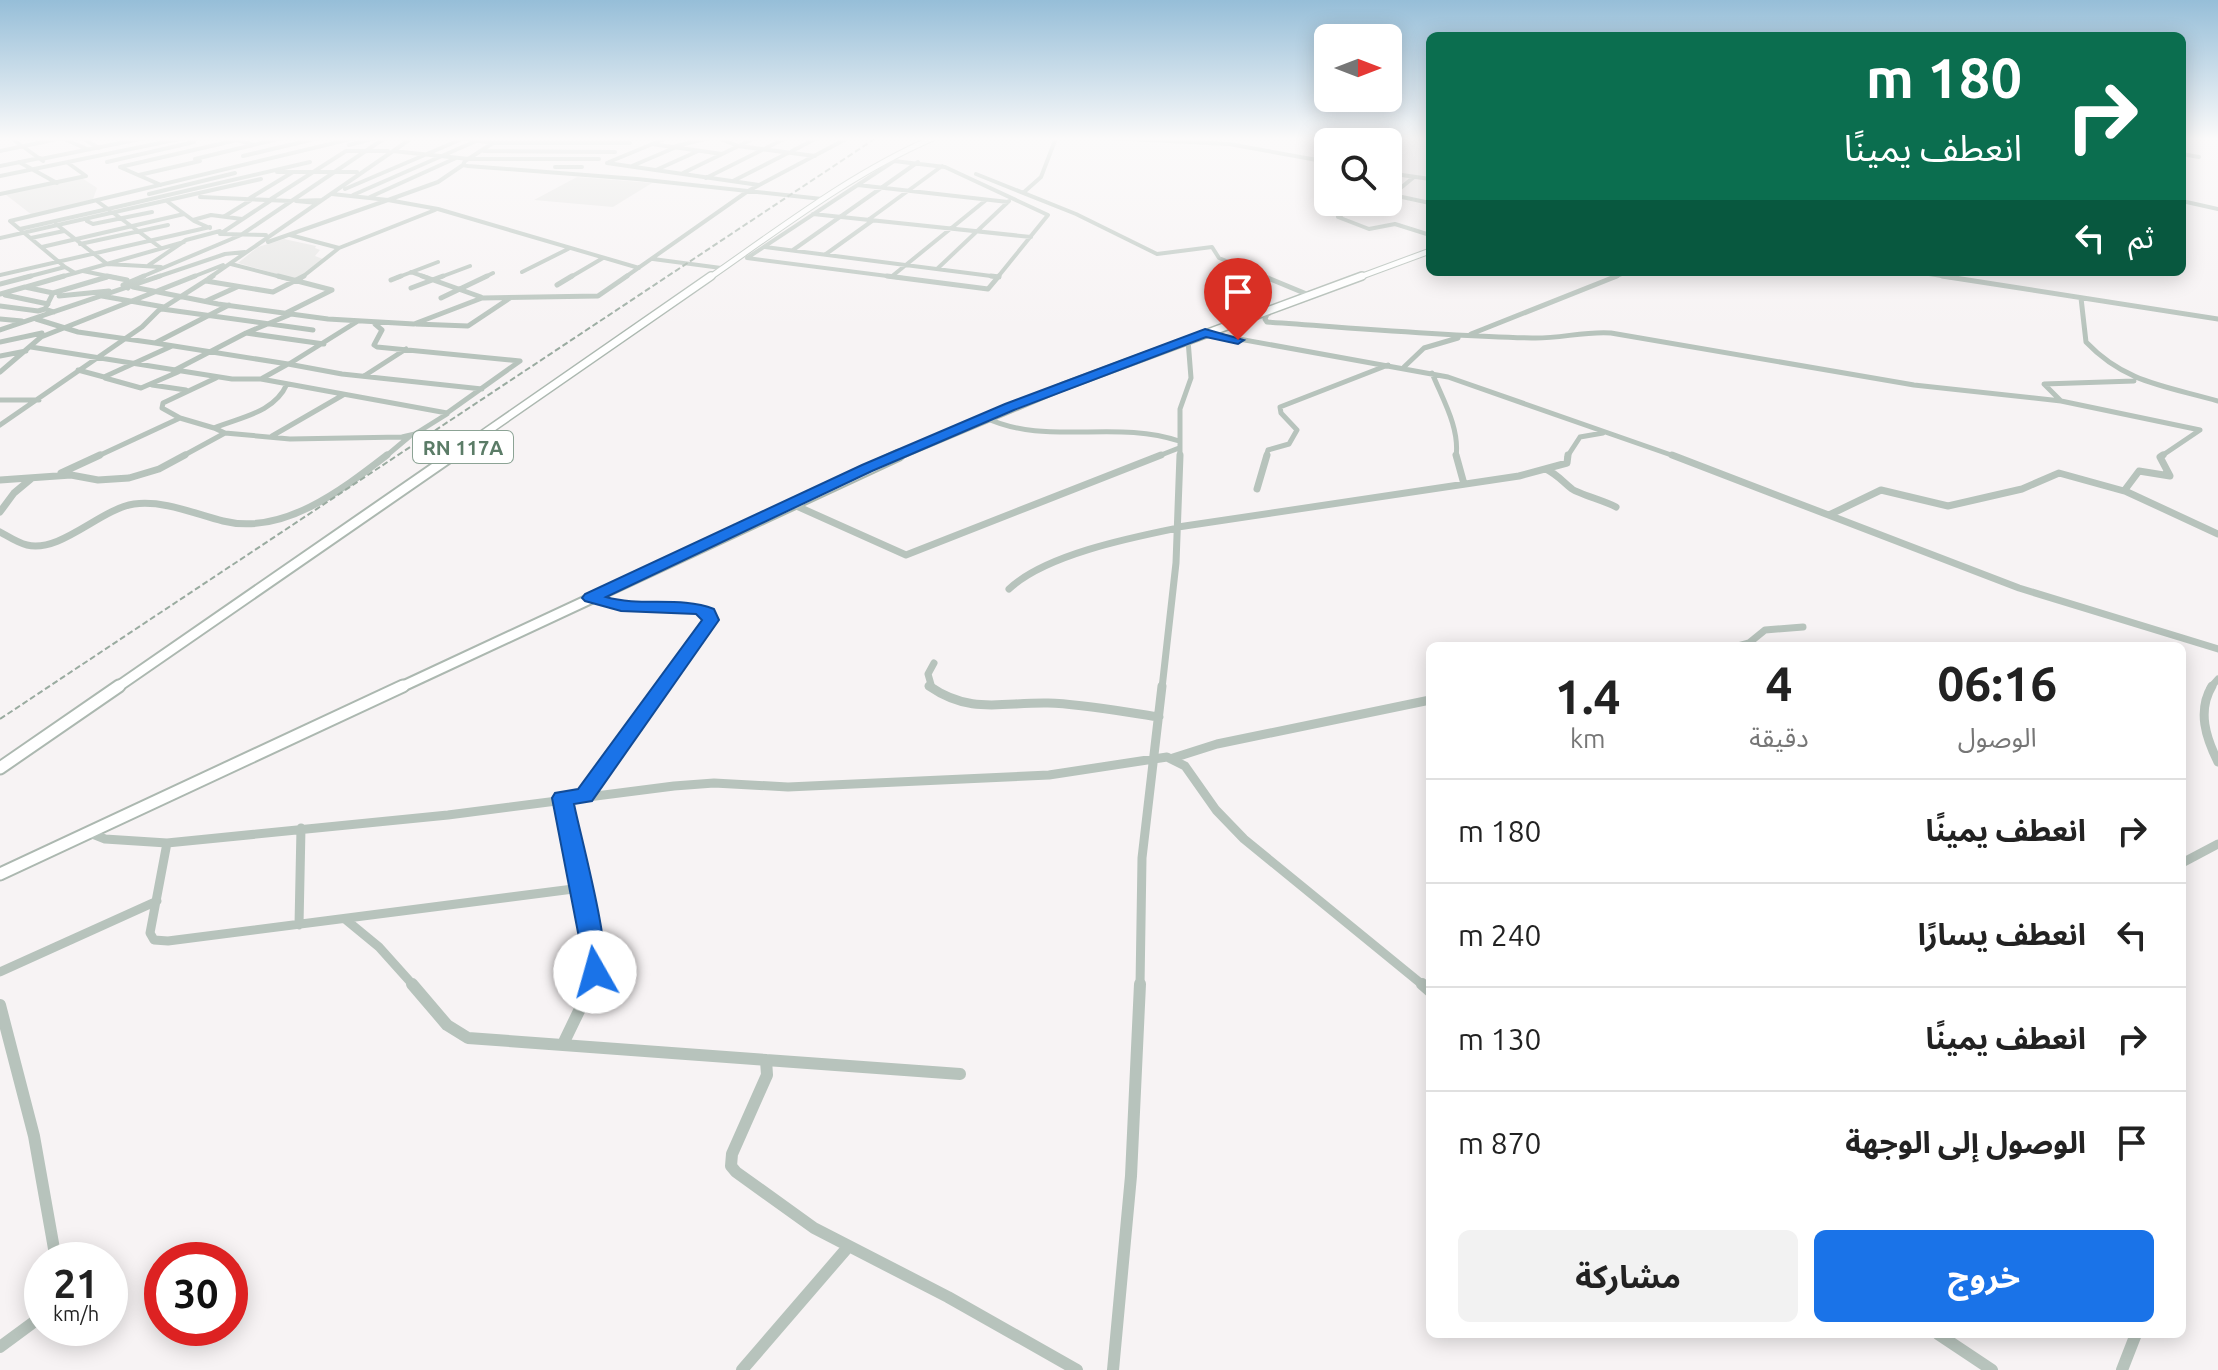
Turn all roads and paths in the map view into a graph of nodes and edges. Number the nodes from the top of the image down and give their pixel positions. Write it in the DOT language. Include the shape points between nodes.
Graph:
graph roads {
  1 [pos="94,202"];
  2 [pos="98,202"];
  3 [pos="133,202"];
  4 [pos="138,202"];
  5 [pos="168,202"];
  6 [pos="246,202"];
  7 [pos="267,202"];
  8 [pos="292,202"];
  9 [pos="317,202"];
  10 [pos="383,202"];
  11 [pos="399,202"];
  12 [pos="733,202"];
  13 [pos="818,202"];
  14 [pos="831,202"];
  15 [pos="862,202"];
  16 [pos="895,202"];
  17 [pos="984,202"];
  18 [pos="1008,202"];
  19 [pos="1024,202"];
  20 [pos="1045,202"];
  21 [pos="2186,202"];
  22 [pos="145,207"];
  23 [pos="71,208"];
  24 [pos="106,208"];
  25 [pos="438,209"];
  26 [pos="2218,209"];
  27 [pos="152,212"];
  28 [pos="43,214"];
  29 [pos="114,214"];
  30 [pos="184,214"];
  31 [pos="813,214"];
  32 [pos="269,216"];
  33 [pos="296,216"];
  34 [pos="1340,216"];
  35 [pos="83,217"];
  36 [pos="225,217"];
  37 [pos="121,218"];
  38 [pos="840,218"];
  39 [pos="161,219"];
  40 [pos="243,219"];
  41 [pos="192,220"];
  42 [pos="10,221"];
  43 [pos="870,221"];
  44 [pos="53,222"];
  45 [pos="0,223"];
  46 [pos="168,225"];
  47 [pos="58,226"];
  48 [pos="133,226"];
  49 [pos="210,227"];
  50 [pos="20,229"];
  51 [pos="949,230"];
  52 [pos="64,231"];
  53 [pos="221,231"];
  54 [pos="104,232"];
  55 [pos="140,232"];
  56 [pos="976,232"];
  57 [pos="272,233"];
  58 [pos="183,234"];
  59 [pos="1426,234"];
  60 [pos="241,235"];
  61 [pos="290,235"];
  62 [pos="28,236"];
  63 [pos="1031,237"];
  64 [pos="0,238"];
  65 [pos="112,239"];
  66 [pos="187,240"];
  67 [pos="152,241"];
  68 [pos="80,243"];
  69 [pos="260,245"];
  70 [pos="42,247"];
  71 [pos="123,247"];
  72 [pos="765,247"];
  73 [pos="161,248"];
  74 [pos="339,248"];
  75 [pos="568,249"];
  76 [pos="793,251"];
  77 [pos="1426,252"];
  78 [pos="93,254"];
  79 [pos="825,255"];
  80 [pos="135,256"];
  81 [pos="240,257"];
  82 [pos="603,258"];
  83 [pos="742,258"];
  84 [pos="852,258"];
  85 [pos="652,259"];
  86 [pos="60,261"];
  87 [pos="438,262"];
  88 [pos="107,264"];
  89 [pos="907,265"];
  90 [pos="148,266"];
  91 [pos="470,266"];
  92 [pos="65,267"];
  93 [pos="165,267"];
  94 [pos="639,268"];
  95 [pos="721,268"];
  96 [pos="937,269"];
  97 [pos="832,270"];
  98 [pos="83,271"];
  99 [pos="411,272"];
  100 [pos="522,272"];
  101 [pos="75,273"];
  102 [pos="493,273"];
  103 [pos="0,275"];
  104 [pos="1617,276"];
  105 [pos="1941,276"];
  106 [pos="107,277"];
  107 [pos="891,277"];
  108 [pos="999,277"];
  109 [pos="51,280"];
  110 [pos="299,280"];
  111 [pos="391,280"];
  112 [pos="432,280"];
  113 [pos="206,281"];
  114 [pos="0,284"];
  115 [pos="129,284"];
  116 [pos="557,285"];
  117 [pos="25,287"];
  118 [pos="238,287"];
  119 [pos="411,288"];
  120 [pos="67,289"];
  121 [pos="459,289"];
  122 [pos="114,291"];
  123 [pos="154,291"];
  124 [pos="0,294"];
  125 [pos="53,295"];
  126 [pos="1309,295"];
  127 [pos="101,296"];
  128 [pos="184,296"];
  129 [pos="441,298"];
  130 [pos="482,298"];
  131 [pos="511,298"];
  132 [pos="2081,298"];
  133 [pos="205,301"];
  134 [pos="129,302"];
  135 [pos="229,305"];
  136 [pos="0,306"];
  137 [pos="46,306"];
  138 [pos="163,308"];
  139 [pos="257,309"];
  140 [pos="1269,309"];
  141 [pos="56,312"];
  142 [pos="289,313"];
  143 [pos="211,316"];
  144 [pos="0,319"];
  145 [pos="35,319"];
  146 [pos="328,319"];
  147 [pos="2218,319"];
  148 [pos="234,320"];
  149 [pos="358,321"];
  150 [pos="366,321"];
  151 [pos="24,322"];
  152 [pos="414,324"];
  153 [pos="266,325"];
  154 [pos="64,328"];
  155 [pos="0,330"];
  156 [pos="313,330"];
  157 [pos="41,333"];
  158 [pos="50,333"];
  159 [pos="246,333"];
  160 [pos="1205,333"];
  161 [pos="1465,336"];
  162 [pos="123,338"];
  163 [pos="1188,340"];
  164 [pos="298,341"];
  165 [pos="0,342"];
  166 [pos="155,343"];
  167 [pos="324,344"];
  168 [pos="173,346"];
  169 [pos="29,349"];
  170 [pos="406,349"];
  171 [pos="208,352"];
  172 [pos="0,356"];
  173 [pos="93,359"];
  174 [pos="133,364"];
  175 [pos="288,364"];
  176 [pos="1389,365"];
  177 [pos="1404,367"];
  178 [pos="78,370"];
  179 [pos="175,371"];
  180 [pos="0,372"];
  181 [pos="1432,373"];
  182 [pos="104,377"];
  183 [pos="364,377"];
  184 [pos="217,378"];
  185 [pos="261,379"];
  186 [pos="2134,381"];
  187 [pos="287,384"];
  188 [pos="151,385"];
  189 [pos="482,389"];
  190 [pos="189,390"];
  191 [pos="343,394"];
  192 [pos="0,400"];
  193 [pos="40,400"];
  194 [pos="2061,401"];
  195 [pos="2218,401"];
  196 [pos="447,413"];
  197 [pos="984,417"];
  198 [pos="180,418"];
  199 [pos="0,425"];
  200 [pos="214,428"];
  201 [pos="225,433"];
  202 [pos="1607,433"];
  203 [pos="272,436"];
  204 [pos="410,436"];
  205 [pos="1179,445"];
  206 [pos="1545,469"];
  207 [pos="56,476"];
  208 [pos="32,478"];
  209 [pos="0,480"];
  210 [pos="1464,484"];
  211 [pos="1257,489"];
  212 [pos="2125,491"];
  213 [pos="792,504"];
  214 [pos="1616,507"];
  215 [pos="0,512"];
  216 [pos="1829,515"];
  217 [pos="1178,527"];
  218 [pos="0,532"];
  219 [pos="2218,534"];
  220 [pos="1009,589"];
  221 [pos="591,598"];
  222 [pos="1803,627"];
  223 [pos="1750,642"];
  224 [pos="2218,649"];
  225 [pos="934,663"];
  226 [pos="2218,679"];
  227 [pos="1426,701"];
  228 [pos="1159,717"];
  229 [pos="1155,758"];
  230 [pos="1173,758"];
  231 [pos="2218,762"];
  232 [pos="0,768"];
  233 [pos="585,796"];
  234 [pos="563,798"];
  235 [pos="301,828"];
  236 [pos="90,833"];
  237 [pos="167,843"];
  238 [pos="2218,844"];
  239 [pos="2186,861"];
  240 [pos="0,874"];
  241 [pos="581,888"];
  242 [pos="157,901"];
  243 [pos="345,919"];
  244 [pos="299,925"];
  245 [pos="0,972"];
  246 [pos="1426,988"];
  247 [pos="0,1005"];
  248 [pos="563,1044"];
  249 [pos="766,1060"];
  250 [pos="960,1074"];
  251 [pos="53,1242"];
  252 [pos="848,1247"];
  253 [pos="24,1329"];
  254 [pos="1944,1338"];
  255 [pos="2134,1338"];
  256 [pos="0,1347"];
  257 [pos="742,1370"];
  258 [pos="1077,1370"];
  259 [pos="1113,1370"];
  260 [pos="1992,1370"];
  261 [pos="2122,1370"];
  1 -- 23 [label="street"];
  2 -- 24 [label="street"];
  3 -- 24 [label="street"];
  4 -- 22 [label="street"];
  5 -- 22 [label="street"];
  5 -- 30 [label="street"];
  6 -- 36 [label="street"];
  7 -- 40 [label="street"];
  8 -- 32 [label="street"];
  9 -- 33 [label="street"];
  10 -- 61 [label="street"];
  11 -- 25 [label="street"];
  12 -- 85 [label="street"];
  13 -- 83 [label="main road, RN 117A"];
  14 -- 31 [label="street"];
  15 -- 38 [label="street"];
  16 -- 43 [label="street"];
  17 -- 51 [label="street"];
  18 -- 56 [label="street"];
  19 -- 63 [label="street" via="1047,213"];
  20 -- 126 [label="street" via="1157,254 1212,247 1219,258"];
  21 -- 26 [label="street"];
  22 -- 27 [label="street"];
  22 -- 29 [label="street"];
  23 -- 28 [label="street"];
  23 -- 35 [label="street"];
  24 -- 29 [label="street"];
  24 -- 35 [label="street"];
  25 -- 74 [label="street"];
  25 -- 75 [label="street"];
  27 -- 37 [label="street"];
  27 -- 39 [label="street"];
  28 -- 42 [label="street"];
  28 -- 44 [label="street"];
  29 -- 35 [label="street"];
  29 -- 37 [label="street"];
  30 -- 39 [label="street"];
  30 -- 41 [label="street"];
  31 -- 38 [label="street"];
  31 -- 72 [label="street"];
  32 -- 33 [label="street"];
  32 -- 60 [label="street"];
  33 -- 57 [label="street"];
  34 -- 59 [label="street" via="1369,229 1395,224"];
  35 -- 37 [label="street" via="92,224"];
  35 -- 44 [label="street"];
  35 -- 47 [label="street"];
  36 -- 40 [label="street"];
  36 -- 41 [label="street"];
  37 -- 48 [label="street"];
  38 -- 43 [label="street"];
  38 -- 76 [label="street"];
  39 -- 46 [label="street"];
  39 -- 48 [label="street"];
  40 -- 53 [label="street"];
  41 -- 49 [label="street"];
  42 -- 45 [label="street"];
  42 -- 50 [label="street"];
  43 -- 51 [label="street"];
  43 -- 79 [label="street"];
  44 -- 47 [label="street"];
  44 -- 50 [label="street"];
  46 -- 55 [label="street"];
  46 -- 58 [label="street"];
  47 -- 52 [label="street"];
  47 -- 62 [label="street"];
  48 -- 54 [label="street"];
  48 -- 55 [label="street"];
  49 -- 53 [label="street"];
  49 -- 58 [label="street"];
  50 -- 62 [label="street"];
  51 -- 56 [label="street"];
  51 -- 89 [label="street"];
  52 -- 62 [label="street"];
  52 -- 68 [label="street"];
  53 -- 60 [label="street"];
  53 -- 66 [label="street"];
  54 -- 65 [label="street"];
  54 -- 68 [label="street"];
  55 -- 65 [label="street"];
  55 -- 67 [label="street"];
  56 -- 63 [label="street"];
  56 -- 96 [label="street"];
  57 -- 60 [label="street"];
  57 -- 61 [label="street"];
  57 -- 69 [label="street"];
  57 -- 81 [label="street"];
  58 -- 66 [label="street"];
  58 -- 67 [label="street"];
  60 -- 93 [label="street"];
  61 -- 69 [label="street"];
  61 -- 74 [label="street"];
  62 -- 64 [label="street"];
  62 -- 70 [label="street"];
  63 -- 108 [label="street"];
  65 -- 68 [label="street"];
  65 -- 71 [label="street"];
  66 -- 73 [label="street"];
  66 -- 90 [label="street"];
  67 -- 71 [label="street"];
  67 -- 73 [label="street"];
  68 -- 70 [label="street"];
  68 -- 78 [label="street"];
  69 -- 81 [label="street"];
  70 -- 86 [label="street"];
  71 -- 78 [label="street"];
  71 -- 80 [label="street"];
  72 -- 76 [label="street"];
  72 -- 83 [label="street"];
  73 -- 80 [label="street"];
  74 -- 110 [label="street"];
  75 -- 82 [label="street"];
  75 -- 100 [label="street"];
  76 -- 79 [label="street"];
  77 -- 126 [label="main road"];
  78 -- 86 [label="street"];
  78 -- 88 [label="street"];
  79 -- 84 [label="street"];
  80 -- 88 [label="street"];
  81 -- 110 [label="street"];
  81 -- 113 [label="street"];
  81 -- 115 [label="street" via="225,254"];
  81 -- 123 [label="street"];
  82 -- 94 [label="street"];
  82 -- 116 [label="street"];
  83 -- 95 [label="main road, RN 117A"];
  83 -- 97 [label="street"];
  84 -- 89 [label="street"];
  84 -- 97 [label="street"];
  85 -- 94 [label="street"];
  85 -- 95 [label="street"];
  86 -- 92 [label="street"];
  86 -- 103 [label="street"];
  87 -- 99 [label="street"];
  88 -- 90 [label="street"];
  88 -- 98 [label="street"];
  89 -- 96 [label="street"];
  89 -- 107 [label="street"];
  90 -- 93 [label="street"];
  90 -- 115 [label="street"];
  91 -- 112 [label="street"];
  92 -- 101 [label="street"];
  92 -- 114 [label="street"];
  93 -- 115 [label="street"];
  94 -- 131 [label="street" via="602,296"];
  95 -- 232 [label="main road, RN 117A"];
  96 -- 108 [label="street"];
  97 -- 107 [label="street"];
  98 -- 101 [label="street"];
  98 -- 106 [label="street"];
  99 -- 111 [label="street"];
  99 -- 112 [label="street"];
  101 -- 109 [label="street"];
  102 -- 121 [label="street"];
  104 -- 161 [label="street"];
  105 -- 132 [label="street"];
  106 -- 115 [label="street"];
  106 -- 120 [label="street"];
  107 -- 108 [label="street" via="986,289"];
  109 -- 117 [label="street"];
  109 -- 120 [label="street"];
  110 -- 118 [label="street" via="270,292"];
  110 -- 142 [label="street" via="332,290"];
  112 -- 119 [label="street"];
  112 -- 121 [label="street"];
  113 -- 118 [label="street"];
  113 -- 128 [label="street"];
  115 -- 122 [label="street"];
  115 -- 123 [label="street"];
  117 -- 124 [label="street"];
  117 -- 125 [label="street"];
  118 -- 133 [label="street"];
  120 -- 125 [label="street"];
  121 -- 129 [label="street"];
  121 -- 130 [label="street"];
  122 -- 125 [label="street"];
  122 -- 127 [label="street"];
  123 -- 128 [label="street"];
  123 -- 134 [label="street"];
  124 -- 137 [label="street"];
  125 -- 137 [label="street"];
  126 -- 140 [label="main road"];
  127 -- 134 [label="street"];
  127 -- 141 [label="street"];
  128 -- 133 [label="street"];
  128 -- 138 [label="street"];
  130 -- 131 [label="street"];
  130 -- 152 [label="street"];
  131 -- 152 [label="street" via="468,326"];
  132 -- 147 [label="street"];
  132 -- 186 [label="street" via="2086,342"];
  133 -- 135 [label="street"];
  134 -- 138 [label="street"];
  134 -- 154 [label="street"];
  135 -- 139 [label="street"];
  135 -- 143 [label="street"];
  136 -- 137 [label="street" via="38,311"];
  137 -- 141 [label="street"];
  138 -- 143 [label="street"];
  138 -- 162 [label="street"];
  139 -- 142 [label="street"];
  139 -- 148 [label="street"];
  140 -- 160 [label="main road"];
  140 -- 161 [label="street" via="1267,322"];
  141 -- 145 [label="street"];
  142 -- 146 [label="street"];
  142 -- 153 [label="street"];
  143 -- 148 [label="street"];
  143 -- 166 [label="street"];
  144 -- 151 [label="street"];
  145 -- 151 [label="street"];
  145 -- 154 [label="street"];
  146 -- 149 [label="street"];
  146 -- 156 [label="street"];
  148 -- 153 [label="street"];
  149 -- 150 [label="street"];
  149 -- 167 [label="street"];
  150 -- 152 [label="street"];
  150 -- 170 [label="street" via="382,330 375,346"];
  151 -- 155 [label="street"];
  151 -- 157 [label="street"];
  153 -- 156 [label="street"];
  153 -- 159 [label="street"];
  154 -- 158 [label="street"];
  154 -- 162 [label="street"];
  156 -- 164 [label="street"];
  157 -- 158 [label="street"];
  157 -- 165 [label="street"];
  158 -- 169 [label="street"];
  159 -- 164 [label="street"];
  159 -- 171 [label="street"];
  160 -- 163 [label="main road"];
  160 -- 176 [label="street"];
  161 -- 177 [label="street" via="1424,348"];
  161 -- 194 [label="street" via="1555,339 1604,332 1914,385"];
  162 -- 166 [label="street"];
  162 -- 173 [label="street"];
  163 -- 197 [label="main road"];
  163 -- 205 [label="street" via="1191,378 1180,409"];
  164 -- 167 [label="street"];
  166 -- 168 [label="street"];
  167 -- 175 [label="street"];
  168 -- 171 [label="street"];
  168 -- 174 [label="street"];
  169 -- 172 [label="street"];
  169 -- 173 [label="street"];
  169 -- 180 [label="street"];
  170 -- 183 [label="street"];
  170 -- 189 [label="street" via="519,360"];
  171 -- 175 [label="street"];
  171 -- 179 [label="street"];
  173 -- 174 [label="street"];
  173 -- 178 [label="street"];
  174 -- 179 [label="street"];
  174 -- 182 [label="street"];
  175 -- 183 [label="street"];
  175 -- 185 [label="street"];
  176 -- 177 [label="street"];
  176 -- 211 [label="street" via="1280,407 1297,430 1289,444 1268,450"];
  177 -- 181 [label="street"];
  178 -- 182 [label="street"];
  178 -- 193 [label="street"];
  179 -- 184 [label="street"];
  179 -- 188 [label="street"];
  181 -- 202 [label="street"];
  181 -- 210 [label="street" via="1455,429"];
  182 -- 188 [label="street" via="138,388"];
  183 -- 189 [label="street"];
  184 -- 185 [label="street"];
  184 -- 190 [label="street"];
  185 -- 187 [label="street"];
  186 -- 194 [label="street" via="2044,383"];
  186 -- 195 [label="street"];
  187 -- 191 [label="street"];
  187 -- 200 [label="street" via="267,408"];
  188 -- 190 [label="street"];
  189 -- 196 [label="street"];
  190 -- 198 [label="street" via="161,406"];
  191 -- 196 [label="street"];
  191 -- 203 [label="street"];
  192 -- 193 [label="street"];
  193 -- 199 [label="street"];
  194 -- 212 [label="street" via="2200,430 2160,457 2170,476 2140,471"];
  196 -- 204 [label="street"];
  197 -- 205 [label="street" via="1002,428 1114,431 1166,436"];
  197 -- 213 [label="main road"];
  198 -- 200 [label="street"];
  198 -- 207 [label="street"];
  200 -- 201 [label="street"];
  201 -- 203 [label="street"];
  201 -- 207 [label="street" via="147,474 98,480"];
  202 -- 206 [label="street" via="1580,437 1567,463"];
  202 -- 216 [label="street"];
  203 -- 204 [label="street"];
  204 -- 218 [label="street" via="332,491 265,524 241,525 143,504 120,508 34,546"];
  205 -- 213 [label="street" via="906,555"];
  205 -- 217 [label="street"];
  206 -- 210 [label="street"];
  206 -- 214 [label="street" via="1574,491"];
  207 -- 208 [label="street"];
  208 -- 209 [label="street"];
  208 -- 215 [label="street"];
  210 -- 217 [label="street"];
  212 -- 216 [label="street" via="2059,473 2022,489 1948,506 1881,490"];
  212 -- 219 [label="street"];
  213 -- 221 [label="main road"];
  216 -- 224 [label="street" via="2019,588"];
  217 -- 220 [label="street" via="1079,554 1023,576"];
  217 -- 228 [label="street"];
  221 -- 233 [label="street" via="621,606 699,609 710,620"];
  221 -- 236 [label="main road"];
  222 -- 223 [label="street" via="1765,630"];
  225 -- 228 [label="street" via="929,686 975,705 1049,703"];
  226 -- 231 [label="street" via="2205,695 2204,717"];
  227 -- 230 [label="street"];
  228 -- 229 [label="street"];
  229 -- 230 [label="street"];
  229 -- 233 [label="street" via="1049,775 788,787 714,783"];
  229 -- 259 [label="street" via="1142,858 1131,1176"];
  230 -- 246 [label="street" via="1244,839"];
  233 -- 234 [label="street"];
  234 -- 235 [label="street"];
  234 -- 241 [label="street"];
  235 -- 237 [label="street"];
  235 -- 244 [label="street"];
  236 -- 237 [label="street" via="105,839"];
  236 -- 240 [label="main road"];
  237 -- 242 [label="street"];
  238 -- 239 [label="street"];
  241 -- 243 [label="street"];
  241 -- 248 [label="street" via="595,972"];
  242 -- 244 [label="street" via="150,933 154,940"];
  242 -- 245 [label="street"];
  243 -- 244 [label="street"];
  243 -- 248 [label="street" via="379,947 463,1036"];
  247 -- 251 [label="street" via="34,1136"];
  248 -- 249 [label="street"];
  249 -- 250 [label="street"];
  249 -- 252 [label="street" via="767,1075 731,1166"];
  252 -- 257 [label="street"];
  252 -- 258 [label="street"];
  253 -- 256 [label="street"];
  254 -- 260 [label="street"];
  255 -- 261 [label="street"];
}
